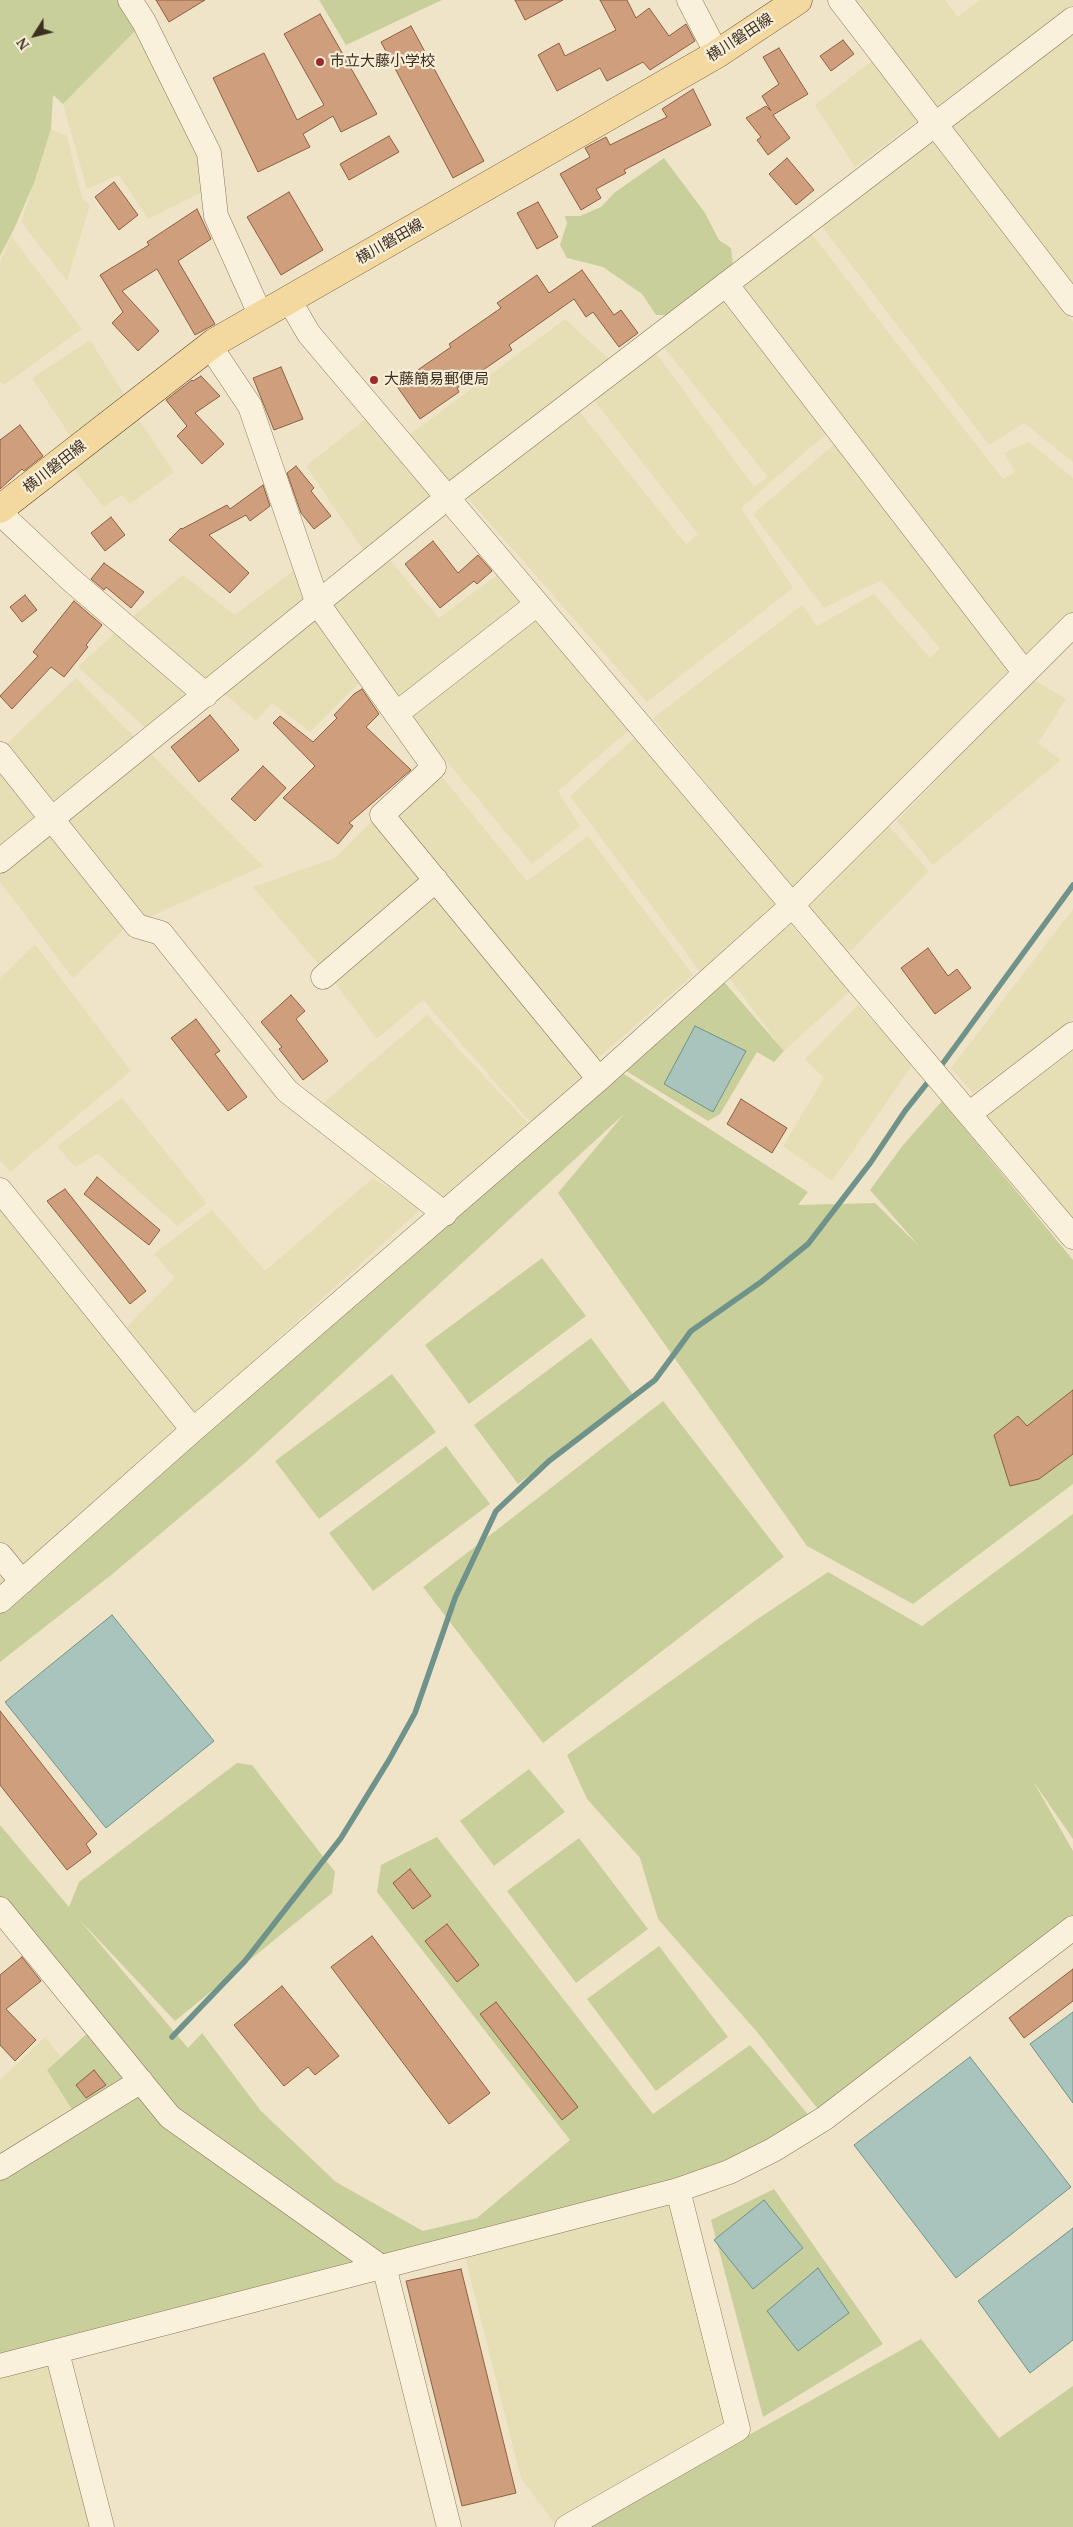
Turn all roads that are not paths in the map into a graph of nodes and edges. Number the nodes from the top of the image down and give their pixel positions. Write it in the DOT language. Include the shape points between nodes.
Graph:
graph roads {
  1 [pos="130,0"];
  2 [pos="689,0"];
  3 [pos="798,0"];
  4 [pos="840,0"];
  5 [pos="1073,19"];
  6 [pos="717,54"];
  7 [pos="936,123"];
  8 [pos="726,284"];
  9 [pos="289,300"];
  10 [pos="1073,304"];
  11 [pos="261,316"];
  12 [pos="210,346"];
  13 [pos="448,497"];
  14 [pos="0,511"];
  15 [pos="318,604"];
  16 [pos="537,604"];
  17 [pos="1073,625"];
  18 [pos="1025,673"];
  19 [pos="206,695"];
  20 [pos="396,714"];
  21 [pos="0,754"];
  22 [pos="51,820"];
  23 [pos="0,861"];
  24 [pos="436,880"];
  25 [pos="792,905"];
  26 [pos="324,977"];
  27 [pos="1073,1034"];
  28 [pos="599,1079"];
  29 [pos="969,1114"];
  30 [pos="0,1190"];
  31 [pos="445,1214"];
  32 [pos="1073,1237"];
  33 [pos="193,1430"];
  34 [pos="0,1555"];
  35 [pos="22,1582"];
  36 [pos="0,1601"];
  37 [pos="0,1909"];
  38 [pos="1073,1928"];
  39 [pos="140,2081"];
  40 [pos="0,2168"];
  41 [pos="678,2190"];
  42 [pos="383,2267"];
  43 [pos="57,2352"];
  44 [pos="0,2366"];
  45 [pos="102,2527"];
  46 [pos="449,2527"];
  47 [pos="567,2527"];
  1 -- 11 [label="street" via="209,153 216,216"];
  2 -- 6 [label="street"];
  3 -- 6 [label="main road, 横川磐田線"];
  4 -- 7 [label="street"];
  5 -- 7 [label="street"];
  6 -- 9 [label="main road, 横川磐田線"];
  7 -- 8 [label="street"];
  7 -- 10 [label="street"];
  8 -- 13 [label="street"];
  8 -- 18 [label="street"];
  9 -- 11 [label="main road, 横川磐田線"];
  9 -- 13 [label="street" via="309,334"];
  11 -- 12 [label="main road, 横川磐田線"];
  12 -- 14 [label="main road, 横川磐田線"];
  12 -- 15 [label="street" via="250,406"];
  13 -- 15 [label="street"];
  13 -- 16 [label="street"];
  14 -- 19 [label="street" via="70,579"];
  15 -- 19 [label="street"];
  15 -- 20 [label="street"];
  16 -- 20 [label="street"];
  16 -- 25 [label="street"];
  17 -- 18 [label="street"];
  18 -- 25 [label="street"];
  19 -- 22 [label="street"];
  20 -- 24 [label="street" via="434,767 382,815"];
  21 -- 22 [label="street"];
  22 -- 23 [label="street"];
  22 -- 31 [label="street" via="137,926 161,933 287,1091"];
  24 -- 26 [label="street"];
  24 -- 28 [label="street"];
  25 -- 28 [label="street"];
  25 -- 29 [label="street"];
  27 -- 29 [label="street"];
  28 -- 31 [label="street"];
  29 -- 32 [label="street"];
  30 -- 33 [label="street"];
  31 -- 33 [label="street"];
  33 -- 35 [label="street"];
  34 -- 35 [label="street"];
  35 -- 36 [label="street"];
  37 -- 39 [label="street"];
  38 -- 41 [label="street" via="824,2118 738,2168"];
  39 -- 40 [label="street"];
  39 -- 42 [label="street" via="170,2118"];
  41 -- 42 [label="street"];
  41 -- 47 [label="street" via="738,2429"];
  42 -- 43 [label="street"];
  42 -- 46 [label="street"];
  43 -- 44 [label="street"];
  43 -- 45 [label="street"];
}
